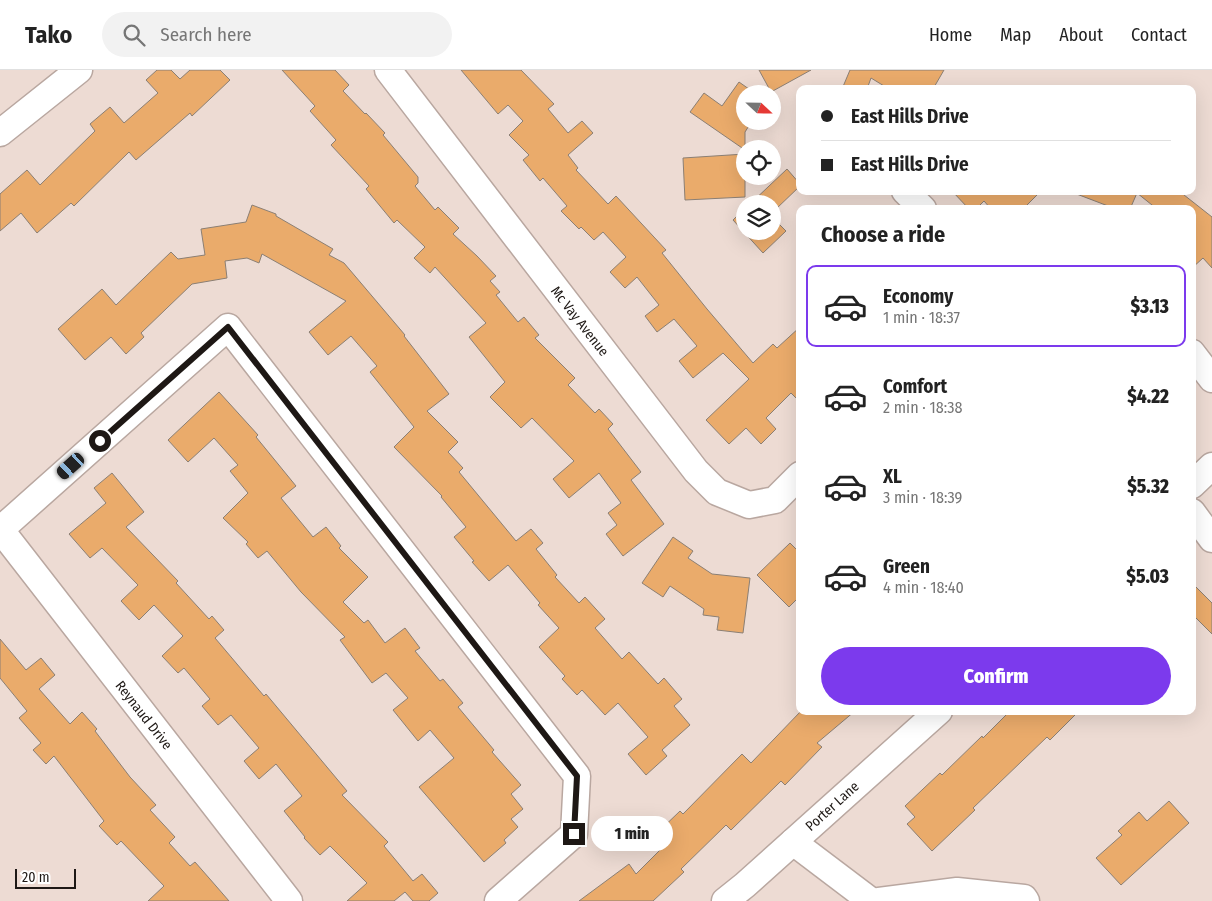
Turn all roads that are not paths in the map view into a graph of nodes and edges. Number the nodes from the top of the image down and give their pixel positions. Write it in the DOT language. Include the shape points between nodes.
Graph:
graph roads {
  1 [pos="79,70"];
  2 [pos="388,70"];
  3 [pos="0,133"];
  4 [pos="909,195"];
  5 [pos="920,205"];
  6 [pos="1196,358"];
  7 [pos="1212,379"];
  8 [pos="1212,466"];
  9 [pos="796,479"];
  10 [pos="1196,481"];
  11 [pos="1196,517"];
  12 [pos="0,529"];
  13 [pos="1212,539"];
  14 [pos="935,715"];
  15 [pos="793,842"];
  16 [pos="503,899"];
  17 [pos="289,901"];
  18 [pos="725,901"];
  19 [pos="871,901"];
  20 [pos="879,901"];
  21 [pos="1026,901"];
  1 -- 3 [label="street"];
  2 -- 9 [label="street, Mc Vay Avenue" via="696,471 716,492 749,505 775,500"];
  4 -- 5 [label="street"];
  6 -- 7 [label="street"];
  8 -- 10 [label="street"];
  11 -- 13 [label="street"];
  12 -- 16 [label="street" via="228,327 577,776 574,834"];
  12 -- 17 [label="street, Reynaud Drive"];
  14 -- 15 [label="street, Porter Lane"];
  15 -- 18 [label="street, Porter Lane"];
  15 -- 19 [label="street"];
  20 -- 21 [label="street" via="957,891 1024,898"];
}
